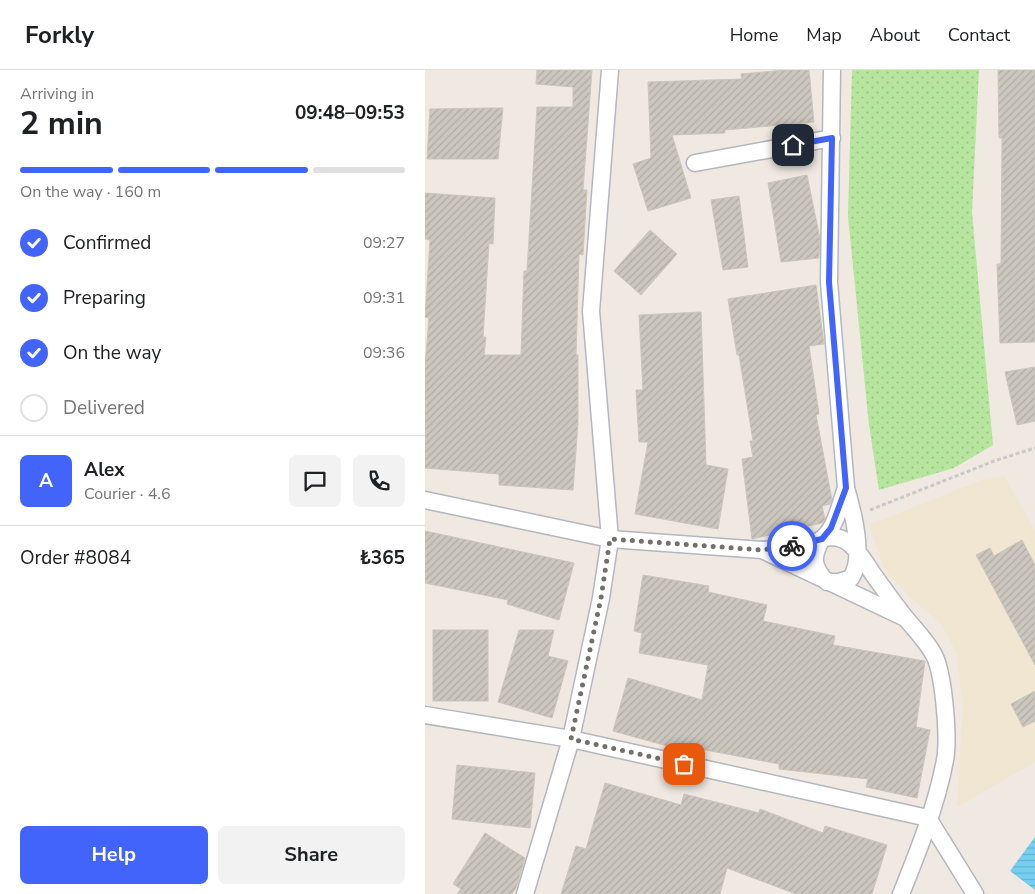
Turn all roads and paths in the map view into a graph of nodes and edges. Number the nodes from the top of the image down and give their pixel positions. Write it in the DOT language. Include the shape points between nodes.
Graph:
graph roads {
  1 [pos="610,70"];
  2 [pos="832,70"];
  3 [pos="832,138"];
  4 [pos="695,163"];
  5 [pos="1035,448"];
  6 [pos="846,488"];
  7 [pos="425,500"];
  8 [pos="855,516"];
  9 [pos="610,539"];
  10 [pos="822,539"];
  11 [pos="762,550"];
  12 [pos="857,551"];
  13 [pos="827,582"];
  14 [pos="906,618"];
  15 [pos="425,715"];
  16 [pos="571,739"];
  17 [pos="928,818"];
  18 [pos="525,894"];
  19 [pos="901,894"];
  20 [pos="975,894"];
  1 -- 9 [label="street" via="591,311"];
  2 -- 3 [label="street"];
  3 -- 4 [label="street"];
  3 -- 6 [label="street" via="829,282"];
  5 -- 8 [label="path"];
  6 -- 8 [label="street"];
  6 -- 10 [label="street" via="831,528"];
  7 -- 9 [label="street"];
  8 -- 12 [label="street"];
  9 -- 11 [label="street"];
  9 -- 16 [label="street"];
  10 -- 11 [label="street" via="804,545"];
  10 -- 12 [label="street" via="841,537"];
  10 -- 13 [label="street" via="814,558 815,567"];
  11 -- 13 [label="street"];
  12 -- 13 [label="street" via="858,561 851,578"];
  12 -- 14 [label="street"];
  13 -- 14 [label="street"];
  14 -- 17 [label="street" via="922,634 935,657 944,692 946,759"];
  15 -- 16 [label="street"];
  16 -- 17 [label="street"];
  16 -- 18 [label="street"];
  17 -- 19 [label="street"];
  17 -- 20 [label="street"];
}
